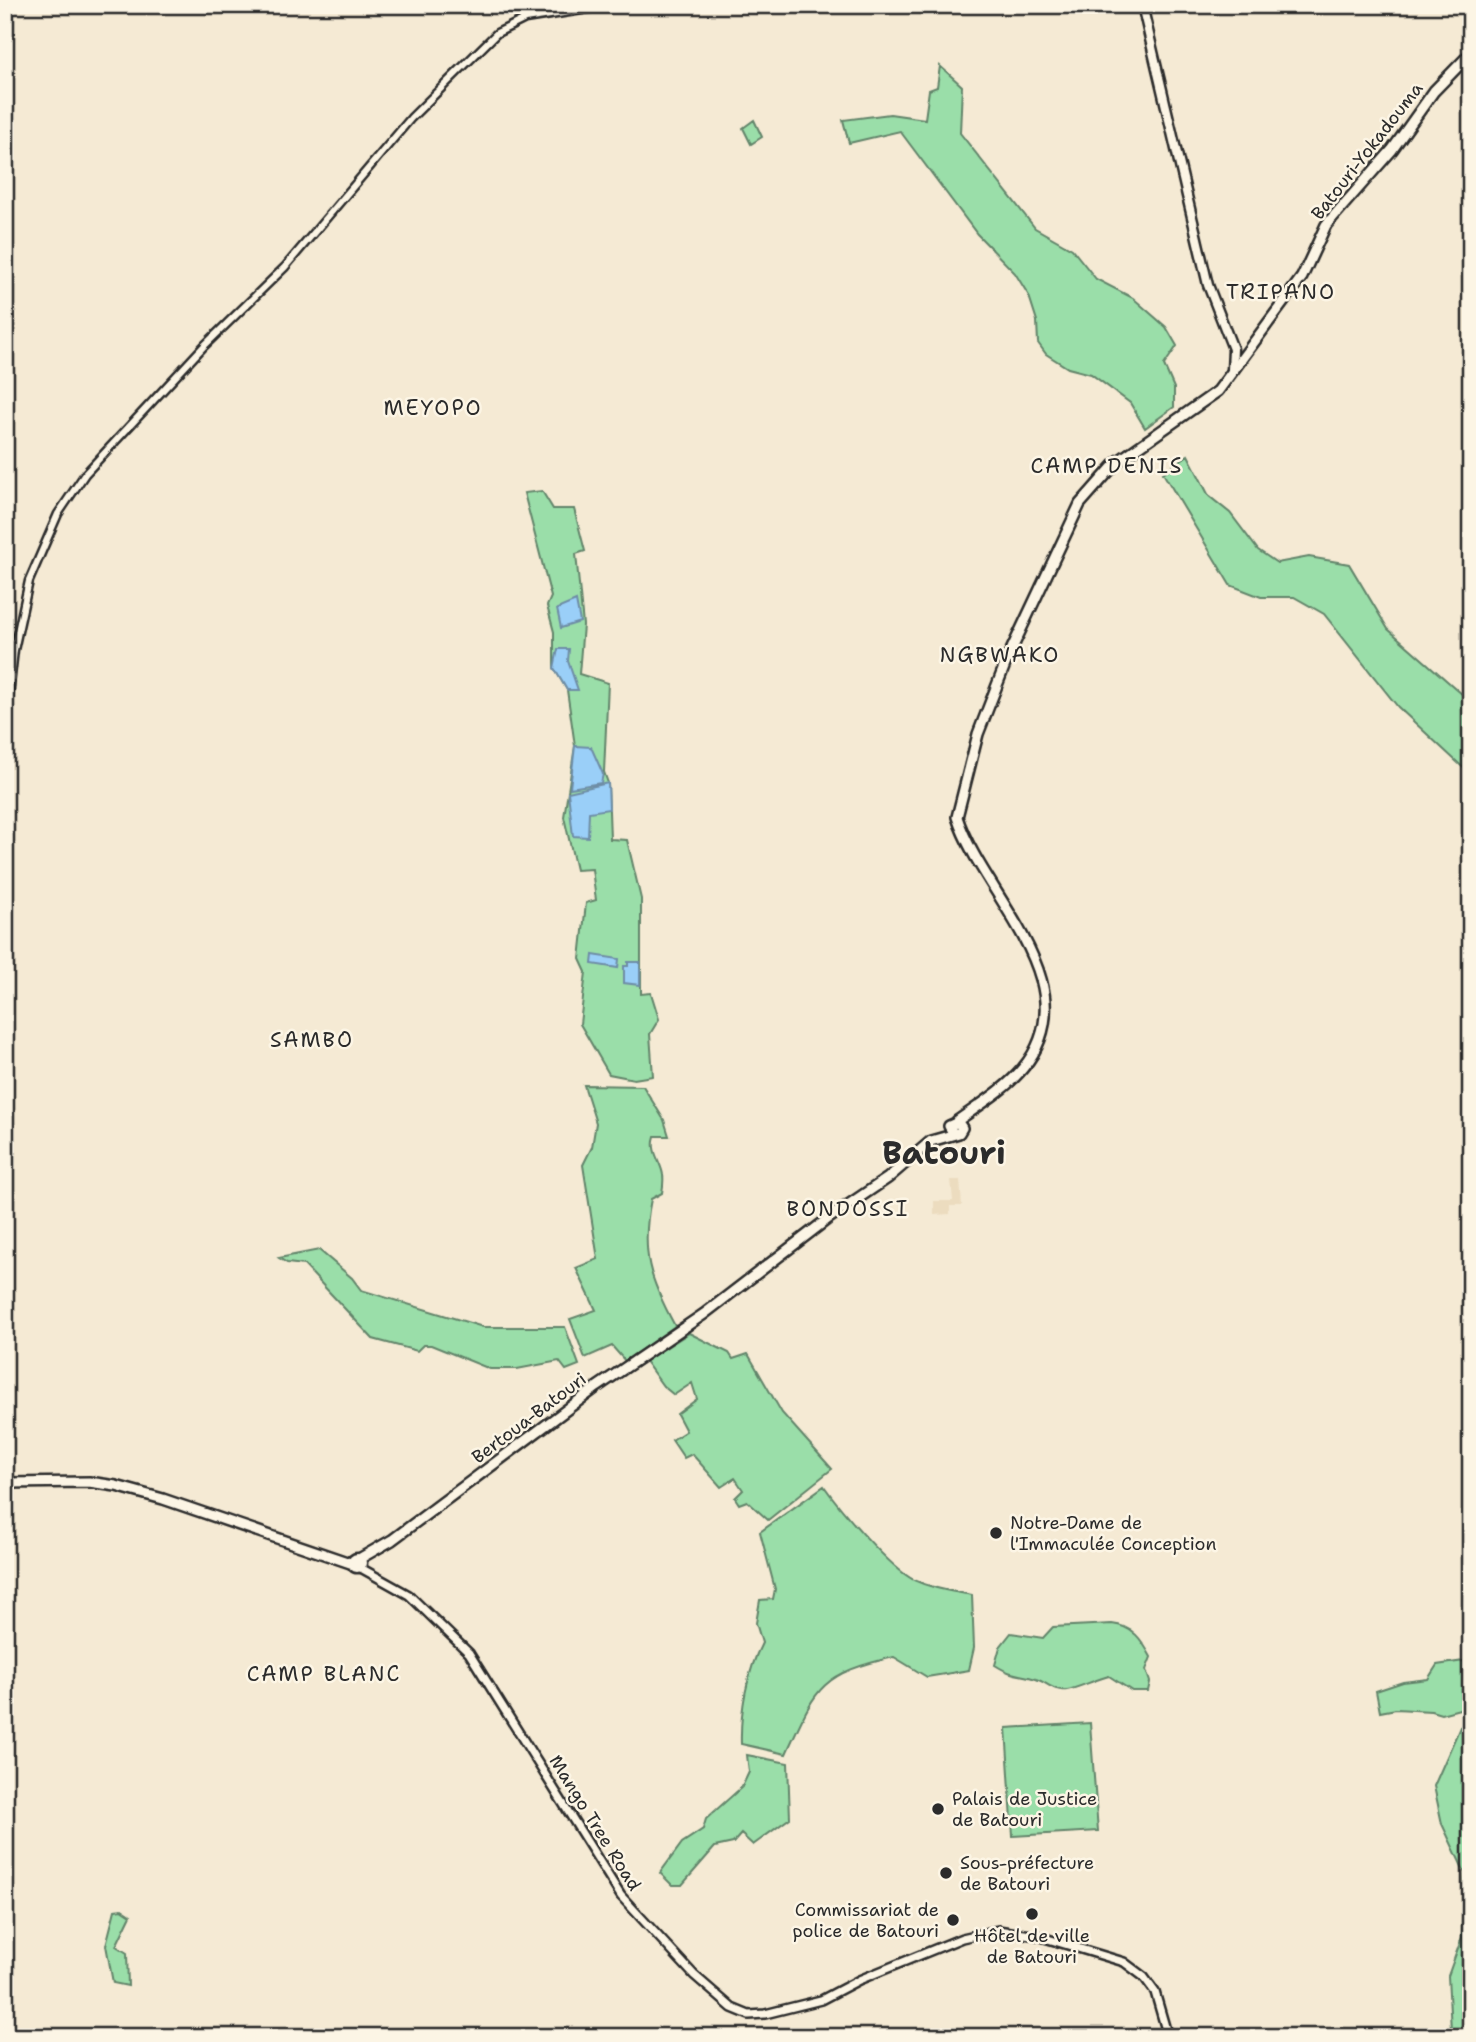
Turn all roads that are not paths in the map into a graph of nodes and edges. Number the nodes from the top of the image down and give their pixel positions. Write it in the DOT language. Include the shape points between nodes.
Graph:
graph roads {
  1 [pos="614,5"];
  2 [pos="1142,5"];
  3 [pos="1471,53"];
  4 [pos="1233,349"];
  5 [pos="1246,354"];
  6 [pos="1232,370"];
  7 [pos="5,730"];
  8 [pos="704,1314"];
  9 [pos="5,1483"];
  10 [pos="358,1562"];
  11 [pos="1168,2037"];
  1 -- 7 [label="street" via="533,17 498,33 411,118 285,267 85,474 58,514 29,581 14,650"];
  2 -- 4 [label="main road" via="1208,285"];
  3 -- 5 [label="highway, Batouri-Yokadouma" via="1434,91 1392,150 1326,225 1302,277"];
  4 -- 5 [label="main road"];
  4 -- 6 [label="main road"];
  5 -- 6 [label="highway, Batouri-Yokadouma"];
  6 -- 8 [label="highway, Batouri-Yokadouma" via="1218,391 1117,462 1080,504 1030,608 978,734 957,817 1041,975 1046,1012 1039,1040 1025,1066 955,1128"];
  8 -- 10 [label="highway, Bertoua-Batouri"];
  9 -- 10 [label="highway" via="116,1486"];
  10 -- 11 [label="main road, Mango Tree Road" via="416,1600 469,1653 621,1896 694,1975 732,2008 748,2015 765,2014 821,2000 859,1980 986,1931 1038,1936 1125,1962 1155,1992"];
}
